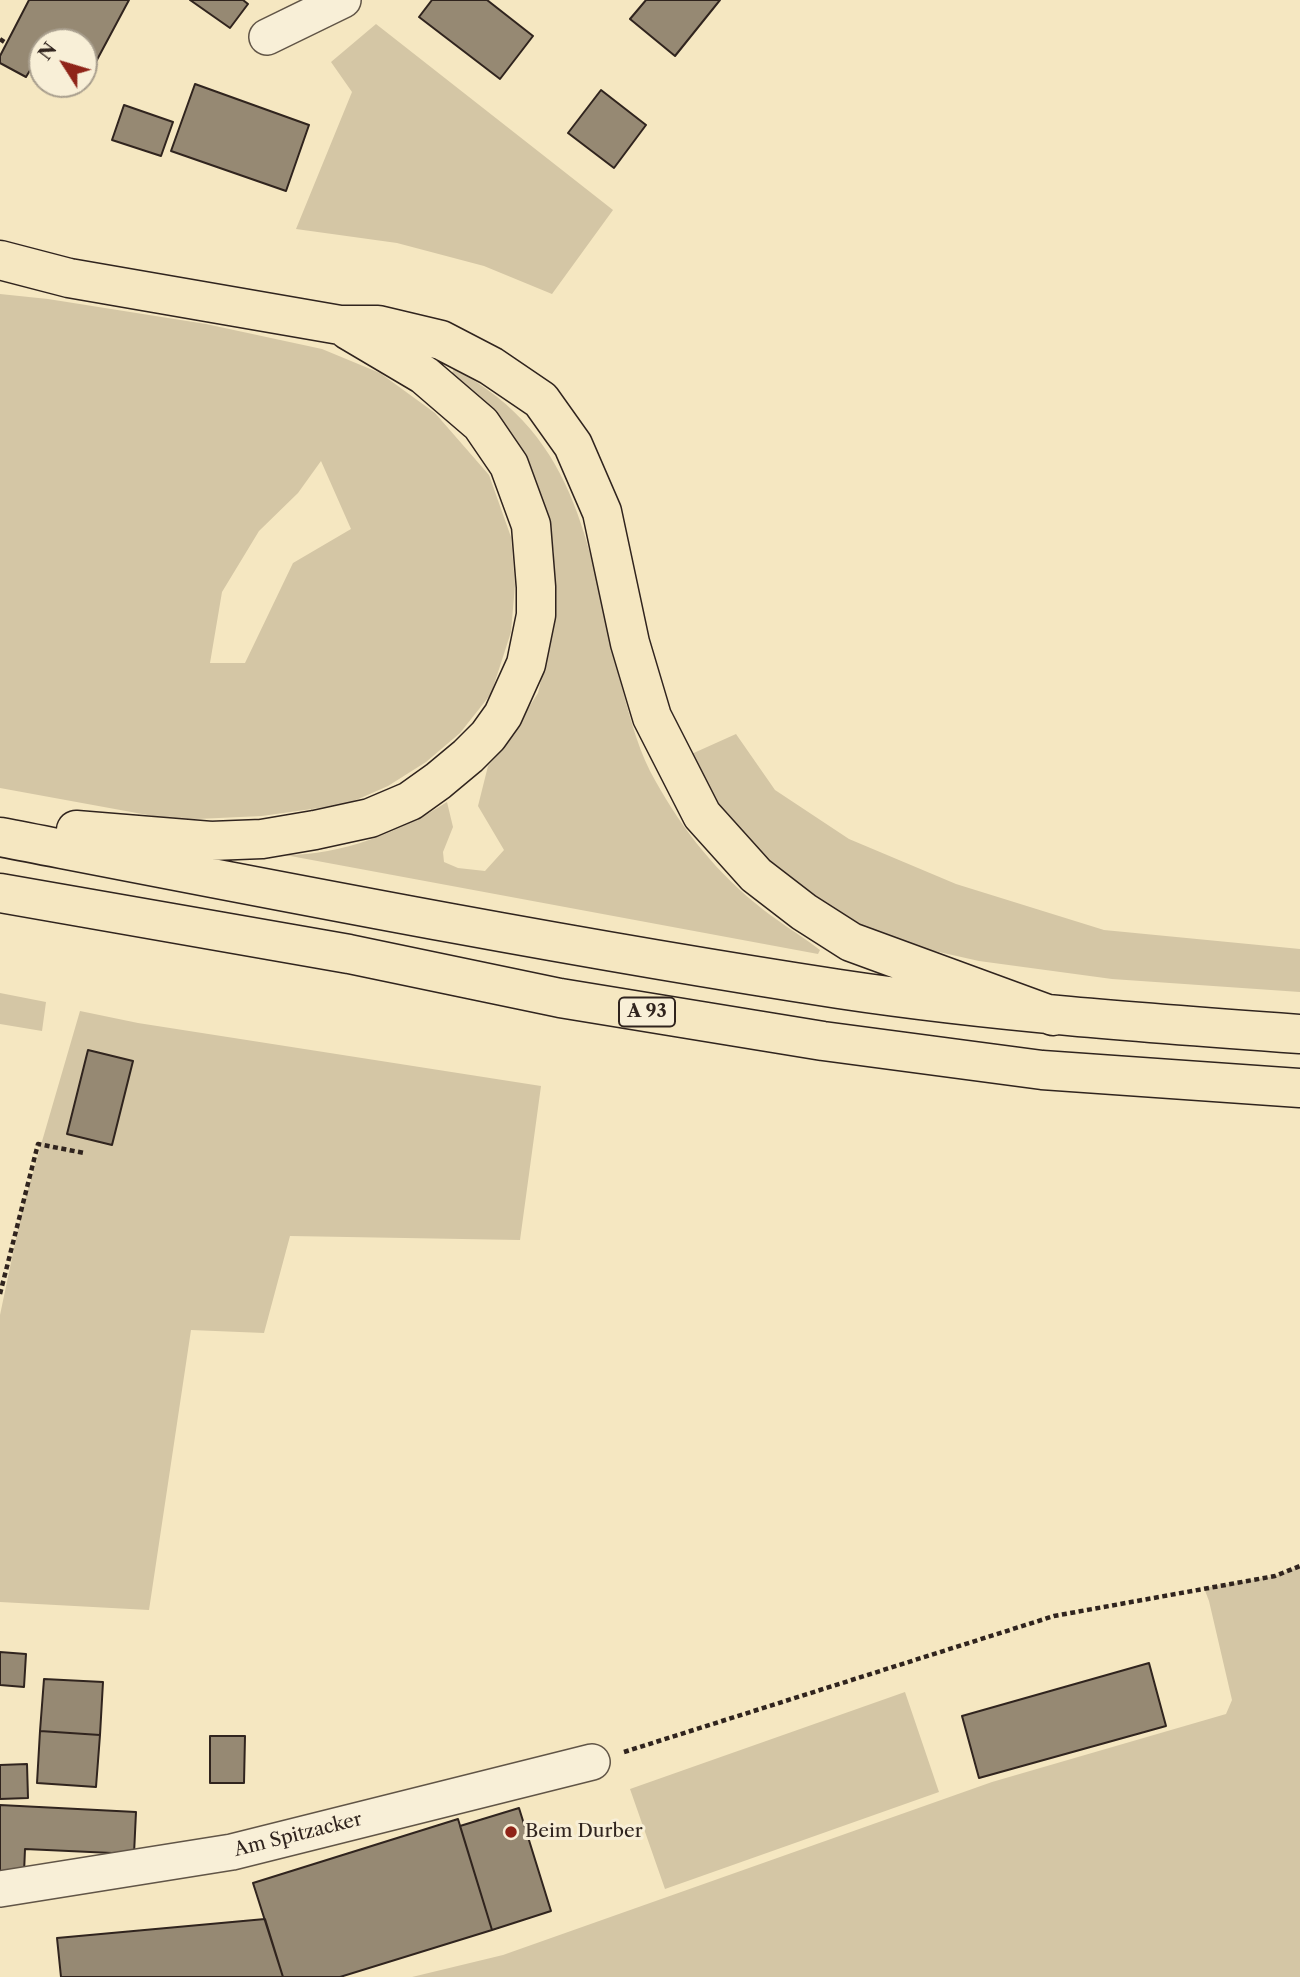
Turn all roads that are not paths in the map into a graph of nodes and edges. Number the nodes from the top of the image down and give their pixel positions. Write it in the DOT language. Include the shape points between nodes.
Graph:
graph roads {
  1 [pos="343,0"];
  2 [pos="267,37"];
  3 [pos="0,260"];
  4 [pos="340,325"];
  5 [pos="0,824"];
  6 [pos="0,836"];
  7 [pos="0,893"];
  8 [pos="1053,1016"];
  9 [pos="1300,1034"];
  10 [pos="1300,1088"];
  11 [pos="592,1762"];
  12 [pos="0,1889"];
  1 -- 2 [label="street"];
  3 -- 4 [label="highway" via="69,278"];
  4 -- 5 [label="highway" via="424,375 481,424 509,465 531,524 536,615 526,664 503,715 468,756 410,800 370,818 315,830 211,841"];
  4 -- 8 [label="highway" via="379,326 441,340 541,400 573,445 602,512 630,643 652,717 702,816 756,875 851,942"];
  6 -- 8 [label="highway" via="573,944 842,989"];
  7 -- 10 [label="highway, A 93" via="349,954 560,998 823,1041 1042,1070"];
  8 -- 9 [label="highway"];
  11 -- 12 [label="street, Am Spitzacker" via="232,1852"];
}
